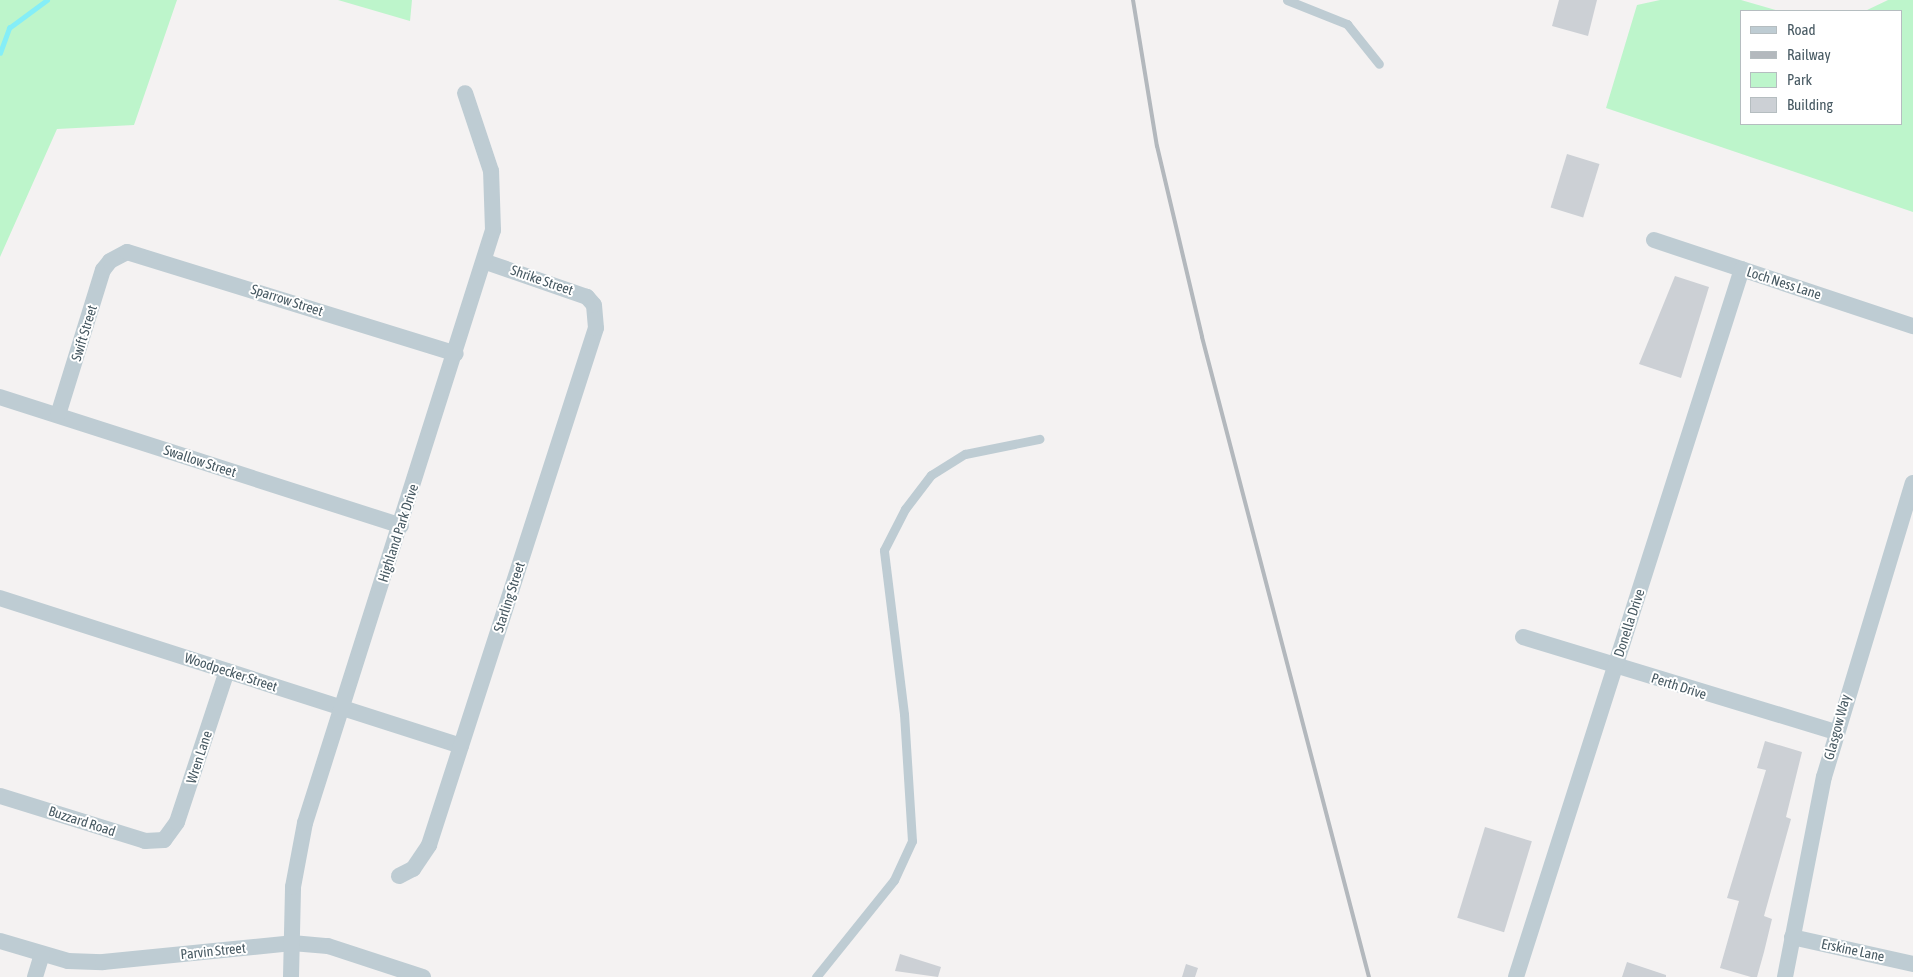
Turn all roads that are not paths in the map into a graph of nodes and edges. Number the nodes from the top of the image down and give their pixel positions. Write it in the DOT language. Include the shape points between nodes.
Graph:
graph roads {
  1 [pos="1288,0"];
  2 [pos="1379,64"];
  3 [pos="465,92"];
  4 [pos="1654,240"];
  5 [pos="117,255"];
  6 [pos="486,262"];
  7 [pos="1742,269"];
  8 [pos="594,305"];
  9 [pos="1913,326"];
  10 [pos="456,354"];
  11 [pos="0,396"];
  12 [pos="58,415"];
  13 [pos="1040,438"];
  14 [pos="1913,483"];
  15 [pos="401,526"];
  16 [pos="0,598"];
  17 [pos="1523,637"];
  18 [pos="1615,666"];
  19 [pos="227,671"];
  20 [pos="342,707"];
  21 [pos="1836,732"];
  22 [pos="461,746"];
  23 [pos="0,796"];
  24 [pos="164,840"];
  25 [pos="399,876"];
  26 [pos="1792,937"];
  27 [pos="0,941"];
  28 [pos="292,943"];
  29 [pos="42,954"];
  30 [pos="1913,964"];
  31 [pos="35,977"];
  32 [pos="291,977"];
  33 [pos="423,977"];
  34 [pos="816,977"];
  35 [pos="1516,977"];
  36 [pos="1785,977"];
  1 -- 2 [label="lane" via="1347,24"];
  3 -- 6 [label="street, Highland Park Drive" via="491,171 494,202"];
  4 -- 7 [label="street, Loch Ness Lane"];
  5 -- 10 [label="street, Sparrow Street" via="138,253"];
  5 -- 12 [label="street, Swift Street" via="103,270"];
  6 -- 8 [label="street, Shrike Street" via="575,291"];
  6 -- 10 [label="street, Highland Park Drive"];
  7 -- 9 [label="street, Loch Ness Lane"];
  7 -- 18 [label="street, Donella Drive"];
  8 -- 22 [label="street, Starling Street" via="596,328"];
  10 -- 15 [label="street, Highland Park Drive"];
  11 -- 12 [label="street, Swallow Street"];
  12 -- 15 [label="street, Swallow Street"];
  13 -- 34 [label="lane" via="965,454 931,474 905,509 884,550 904,714 912,841 894,880"];
  14 -- 21 [label="street, Glasgow Way"];
  15 -- 20 [label="street, Highland Park Drive"];
  16 -- 19 [label="street, Woodpecker Street"];
  17 -- 18 [label="street, Perth Drive"];
  18 -- 21 [label="street, Perth Drive"];
  18 -- 35 [label="street, Donella Drive"];
  19 -- 20 [label="street, Woodpecker Street"];
  19 -- 24 [label="street, Wren Lane" via="177,822"];
  20 -- 22 [label="street, Woodpecker Street"];
  20 -- 28 [label="street, Highland Park Drive" via="297,855"];
  21 -- 26 [label="street, Glasgow Way"];
  22 -- 25 [label="street, Starling Street" via="429,845 413,869"];
  23 -- 24 [label="street, Buzzard Road" via="145,841"];
  26 -- 30 [label="street, Erskine Lane"];
  26 -- 36 [label="street, Glasgow Way"];
  27 -- 29 [label="street, Parvin Street"];
  28 -- 29 [label="street, Parvin Street" via="103,962"];
  28 -- 32 [label="street, Highland Park Drive"];
  28 -- 33 [label="street, Parvin Street" via="328,946"];
  29 -- 31 [label="street"];
}
